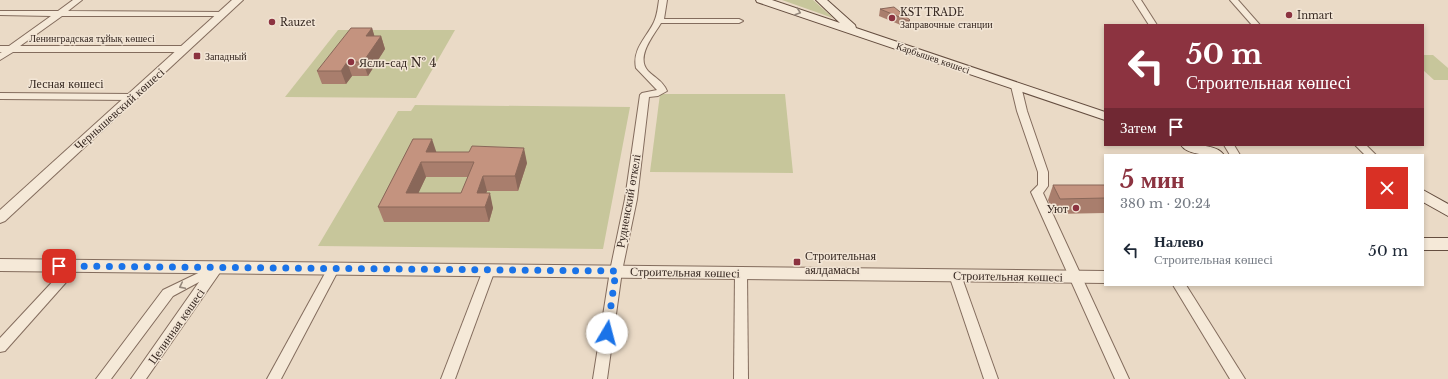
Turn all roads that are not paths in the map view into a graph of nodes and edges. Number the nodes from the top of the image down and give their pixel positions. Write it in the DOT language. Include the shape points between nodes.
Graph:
graph roads {
  1 [pos="78,0"];
  2 [pos="238,0"];
  3 [pos="663,0"];
  4 [pos="761,0"];
  5 [pos="821,0"];
  6 [pos="1137,0"];
  7 [pos="1234,0"];
  8 [pos="0,13"];
  9 [pos="60,13"];
  10 [pos="223,14"];
  11 [pos="659,21"];
  12 [pos="739,21"];
  13 [pos="1152,24"];
  14 [pos="1255,24"];
  15 [pos="856,32"];
  16 [pos="0,49"];
  17 [pos="11,49"];
  18 [pos="184,49"];
  19 [pos="0,57"];
  20 [pos="1016,86"];
  21 [pos="0,96"];
  22 [pos="132,97"];
  23 [pos="1104,116"];
  24 [pos="1191,146"];
  25 [pos="1215,154"];
  26 [pos="1424,196"];
  27 [pos="1448,211"];
  28 [pos="0,218"];
  29 [pos="1424,244"];
  30 [pos="1447,245"];
  31 [pos="0,265"];
  32 [pos="73,266"];
  33 [pos="217,268"];
  34 [pos="333,269"];
  35 [pos="489,270"];
  36 [pos="616,271"];
  37 [pos="741,272"];
  38 [pos="955,275"];
  39 [pos="1075,277"];
  40 [pos="1104,277"];
  41 [pos="1180,286"];
  42 [pos="0,347"];
  43 [pos="103,379"];
  44 [pos="138,379"];
  45 [pos="274,379"];
  46 [pos="448,379"];
  47 [pos="600,379"];
  48 [pos="742,379"];
  49 [pos="991,379"];
  50 [pos="1122,379"];
  51 [pos="1238,379"];
  1 -- 9 [label="street"];
  2 -- 10 [label="street, Чернышевский көшесі"];
  3 -- 11 [label="street"];
  4 -- 15 [label="main road, Карбышев көшесі, one-way"];
  5 -- 15 [label="main road"];
  6 -- 13 [label="street"];
  7 -- 14 [label="street"];
  8 -- 9 [label="street"];
  9 -- 10 [label="street"];
  9 -- 17 [label="street"];
  10 -- 18 [label="street, Чернышевский көшесі"];
  11 -- 12 [label="street"];
  11 -- 36 [label="street, Рудненский өткелі" via="638,57 643,72 659,83 662,90 645,95 631,198"];
  15 -- 20 [label="main road, Карбышев көшесі"];
  16 -- 17 [label="street, Ленинградская тұйық көшесі"];
  17 -- 18 [label="street, Ленинградская тұйық көшесі"];
  17 -- 19 [label="street"];
  18 -- 22 [label="street, Чернышевский көшесі"];
  20 -- 23 [label="main road, Карбышев көшесі"];
  20 -- 39 [label="street" via="1043,172 1043,186 1037,192"];
  21 -- 22 [label="street, Лесная көшесі"];
  22 -- 28 [label="street, Чернышевский көшесі"];
  24 -- 25 [label="main road"];
  26 -- 27 [label="main road"];
  29 -- 30 [label="main road"];
  31 -- 32 [label="street, Строительная көшесі"];
  32 -- 33 [label="street, Строительная көшесі"];
  32 -- 42 [label="street"];
  33 -- 34 [label="street, Строительная көшесі"];
  33 -- 43 [label="street, Целинная көшесі, one-way" via="168,293"];
  33 -- 44 [label="street, Целинная көшесі"];
  34 -- 35 [label="street, Строительная көшесі"];
  34 -- 45 [label="street"];
  35 -- 36 [label="street, Строительная көшесі"];
  35 -- 46 [label="street"];
  36 -- 37 [label="street, Строительная көшесі"];
  36 -- 47 [label="street, Рудненский өткелі"];
  37 -- 38 [label="street, Строительная көшесі"];
  37 -- 48 [label="street"];
  38 -- 39 [label="street, Строительная көшесі"];
  38 -- 49 [label="street"];
  39 -- 40 [label="street, Строительная көшесі"];
  39 -- 50 [label="street"];
  41 -- 51 [label="street"];
}
